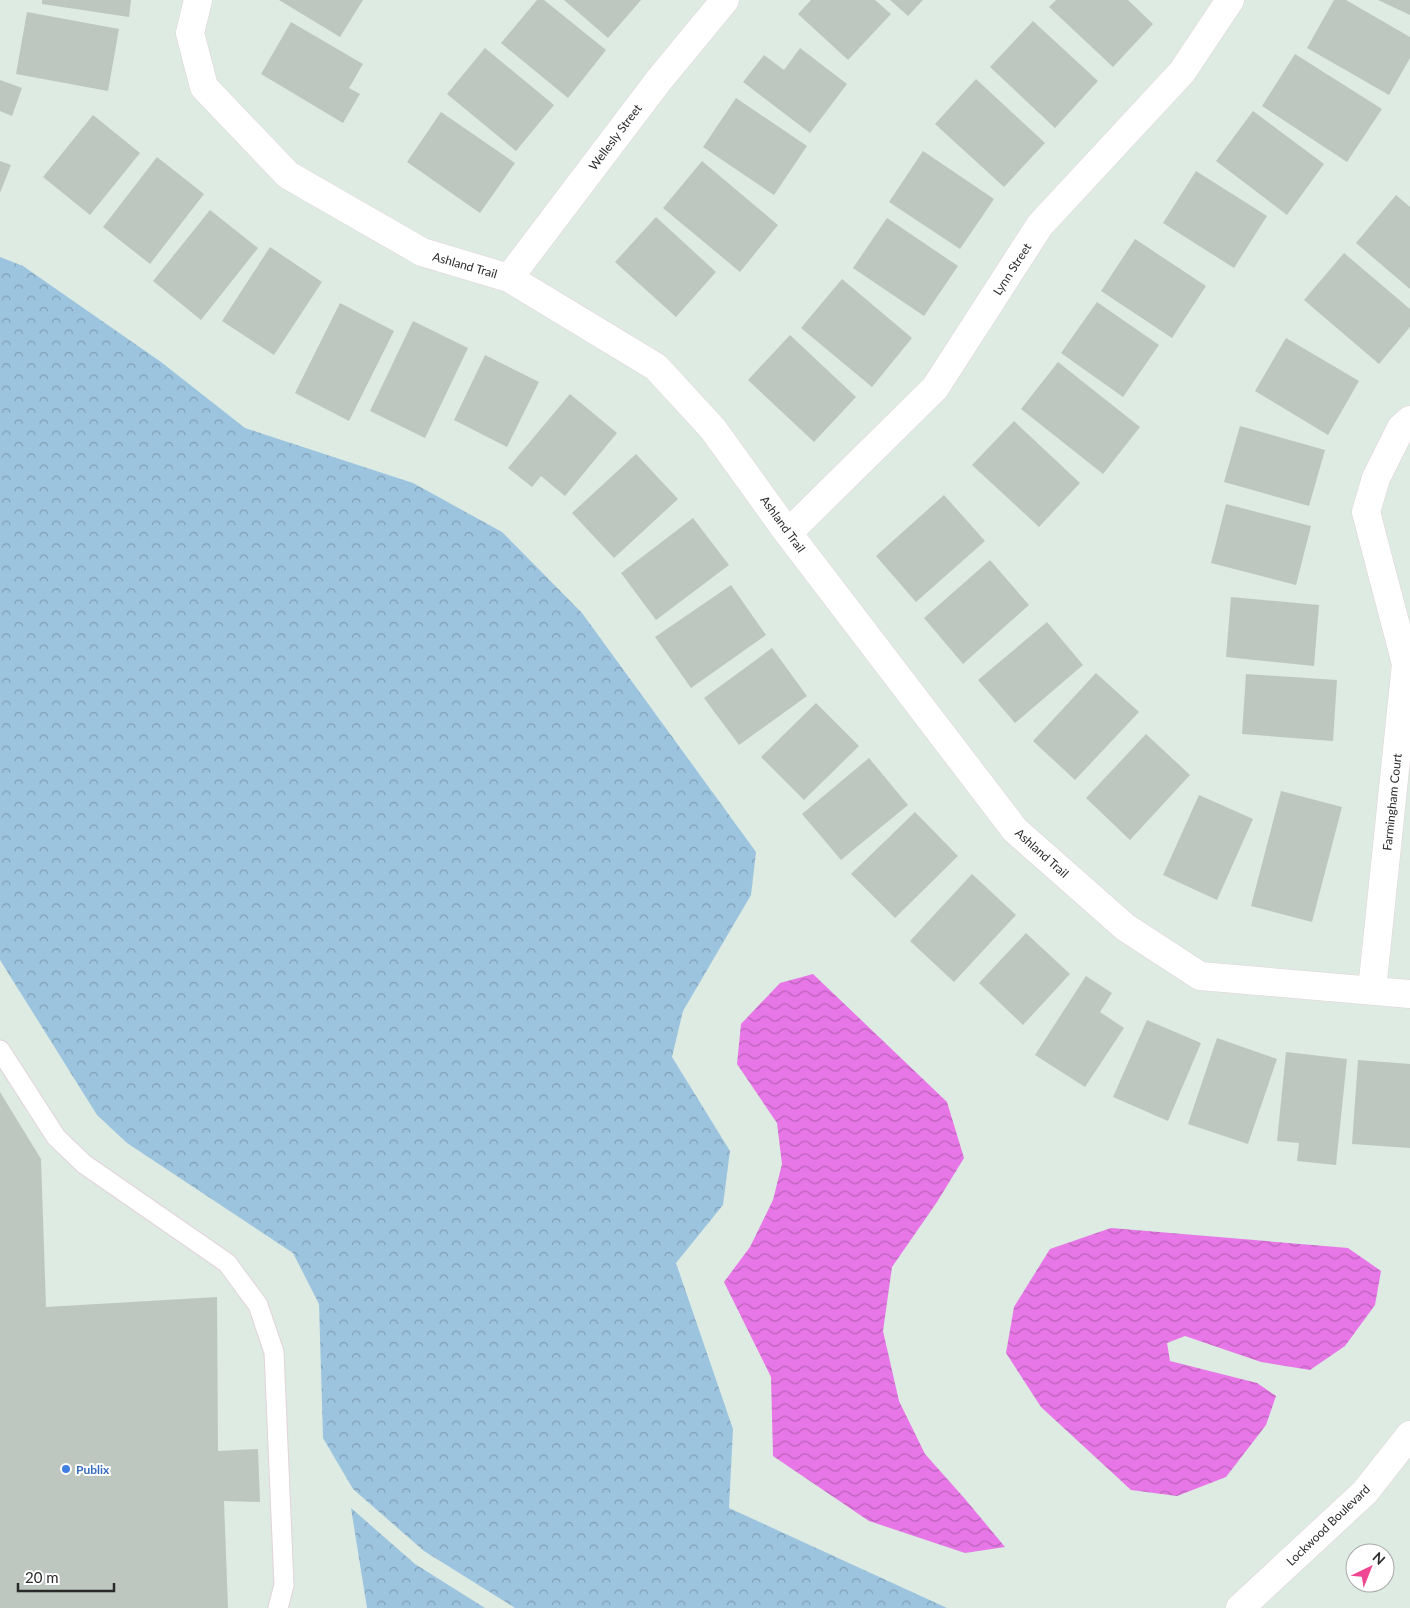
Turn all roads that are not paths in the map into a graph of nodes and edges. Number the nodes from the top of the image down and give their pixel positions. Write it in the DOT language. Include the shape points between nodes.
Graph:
graph roads {
  1 [pos="198,0"];
  2 [pos="725,0"];
  3 [pos="1230,0"];
  4 [pos="509,278"];
  5 [pos="1410,420"];
  6 [pos="788,533"];
  7 [pos="1372,990"];
  8 [pos="1410,994"];
  9 [pos="0,1050"];
  10 [pos="1410,1435"];
  11 [pos="278,1608"];
  12 [pos="1240,1608"];
  1 -- 4 [label="street, Ashland Trail" via="190,33 204,87 288,175 422,252"];
  2 -- 4 [label="street, Wellesly Street" via="659,80"];
  3 -- 6 [label="street, Lynn Street" via="1182,72 1040,225 935,388"];
  4 -- 6 [label="street, Ashland Trail" via="656,367 713,429"];
  5 -- 7 [label="street, Farmingham Court" via="1401,428 1376,478 1366,512 1406,664"];
  6 -- 7 [label="street, Ashland Trail" via="1015,830 1126,927 1200,976"];
  7 -- 8 [label="street, Ashland Trail"];
  9 -- 11 [label="lane" via="56,1137 84,1164 227,1263 258,1305 274,1352 284,1585"];
  10 -- 12 [label="street, Lockwood Boulevard" via="1365,1492"];
}
